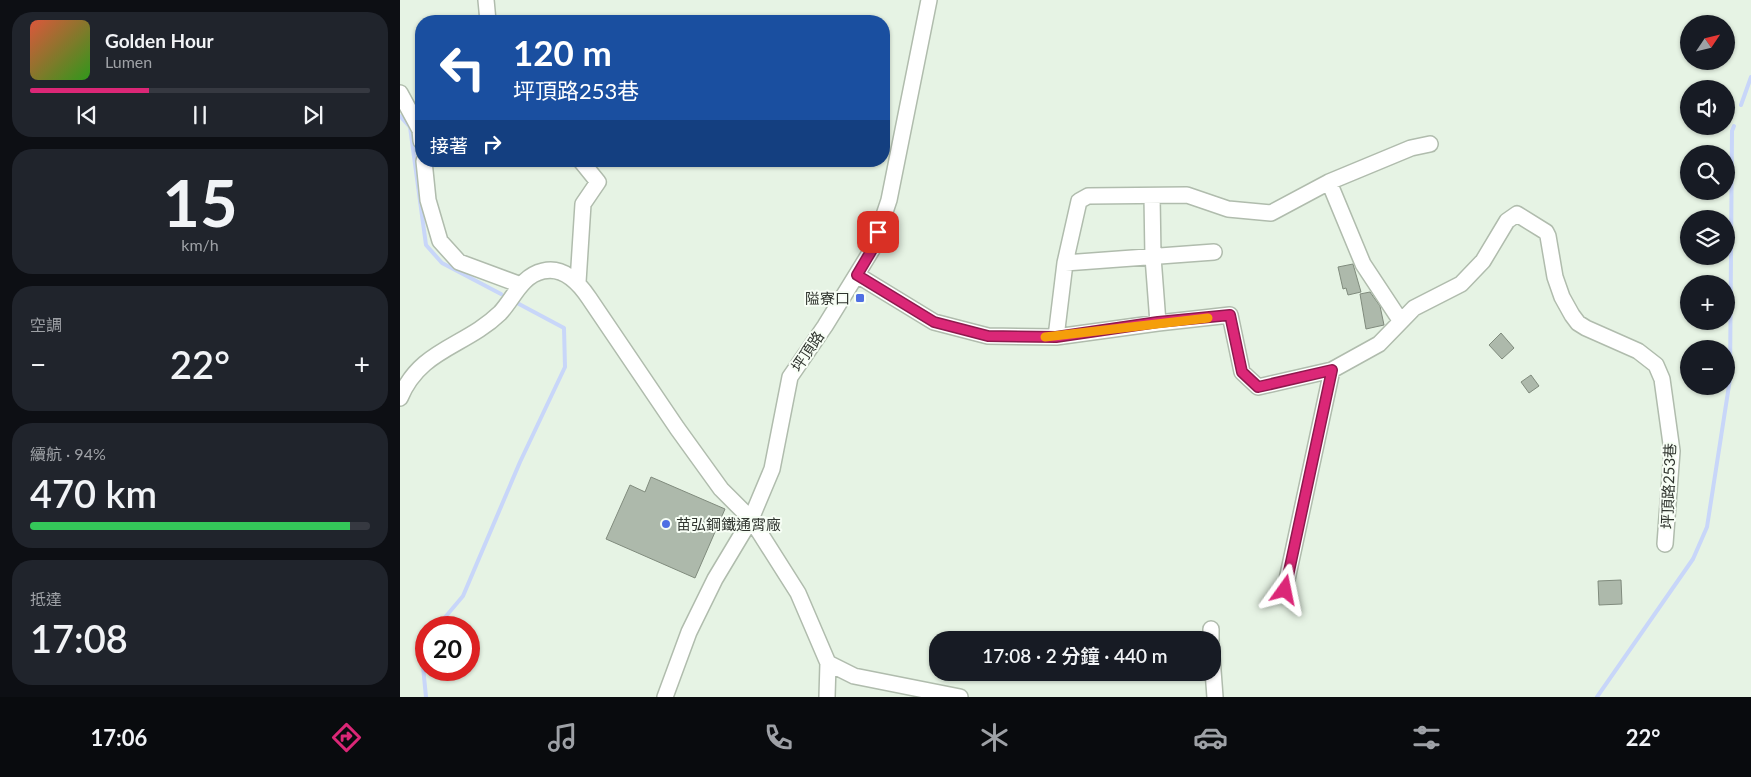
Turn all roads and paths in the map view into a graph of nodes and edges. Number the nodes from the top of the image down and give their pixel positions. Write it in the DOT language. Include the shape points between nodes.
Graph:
graph roads {
  1 [pos="486,0"];
  2 [pos="929,0"];
  3 [pos="487,15"];
  4 [pos="400,93"];
  5 [pos="415,121"];
  6 [pos="1430,144"];
  7 [pos="425,167"];
  8 [pos="586,167"];
  9 [pos="1329,182"];
  10 [pos="1152,196"];
  11 [pos="1214,252"];
  12 [pos="1153,257"];
  13 [pos="1065,263"];
  14 [pos="857,275"];
  15 [pos="578,282"];
  16 [pos="521,284"];
  17 [pos="1400,320"];
  18 [pos="1158,322"];
  19 [pos="1056,337"];
  20 [pos="1332,370"];
  21 [pos="400,398"];
  22 [pos="751,519"];
  23 [pos="1665,544"];
  24 [pos="1285,590"];
  25 [pos="828,663"];
  26 [pos="1214,681"];
  27 [pos="665,697"];
  28 [pos="827,697"];
  29 [pos="960,697"];
  30 [pos="1215,697"];
  1 -- 3 [label="street"];
  2 -- 14 [label="street, 坪頂路" via="889,200 873,248"];
  4 -- 5 [label="street"];
  6 -- 9 [label="street" via="1412,148"];
  7 -- 16 [label="street" via="428,200 440,241 459,262"];
  8 -- 15 [label="street" via="598,182 583,204"];
  9 -- 10 [label="street" via="1271,213 1228,209 1187,195"];
  9 -- 17 [label="street" via="1363,264"];
  10 -- 12 [label="street"];
  10 -- 13 [label="street" via="1088,196 1080,201"];
  11 -- 12 [label="street"];
  12 -- 13 [label="street"];
  12 -- 18 [label="street"];
  13 -- 19 [label="street"];
  14 -- 19 [label="street, 坪頂路253巷" via="934,322 988,336"];
  14 -- 22 [label="street, 坪頂路" via="790,377 772,469"];
  15 -- 16 [label="street" via="555,270 544,270"];
  15 -- 22 [label="street" via="721,490"];
  16 -- 21 [label="street" via="488,324 419,367"];
  17 -- 20 [label="street, 坪頂路253巷" via="1379,344"];
  17 -- 23 [label="street, 坪頂路253巷" via="1414,308 1461,284 1483,261 1507,222 1517,214 1546,232 1562,297 1578,323 1638,351 1656,365 1662,378 1672,451"];
  18 -- 19 [label="street, 坪頂路253巷"];
  18 -- 20 [label="street, 坪頂路253巷" via="1230,315 1242,372 1258,387"];
  20 -- 24 [label="street"];
  22 -- 25 [label="street" via="798,593"];
  22 -- 27 [label="street, 坪頂路" via="715,579 689,632"];
  25 -- 28 [label="street"];
  25 -- 29 [label="street" via="854,676"];
  26 -- 30 [label="street"];
}
